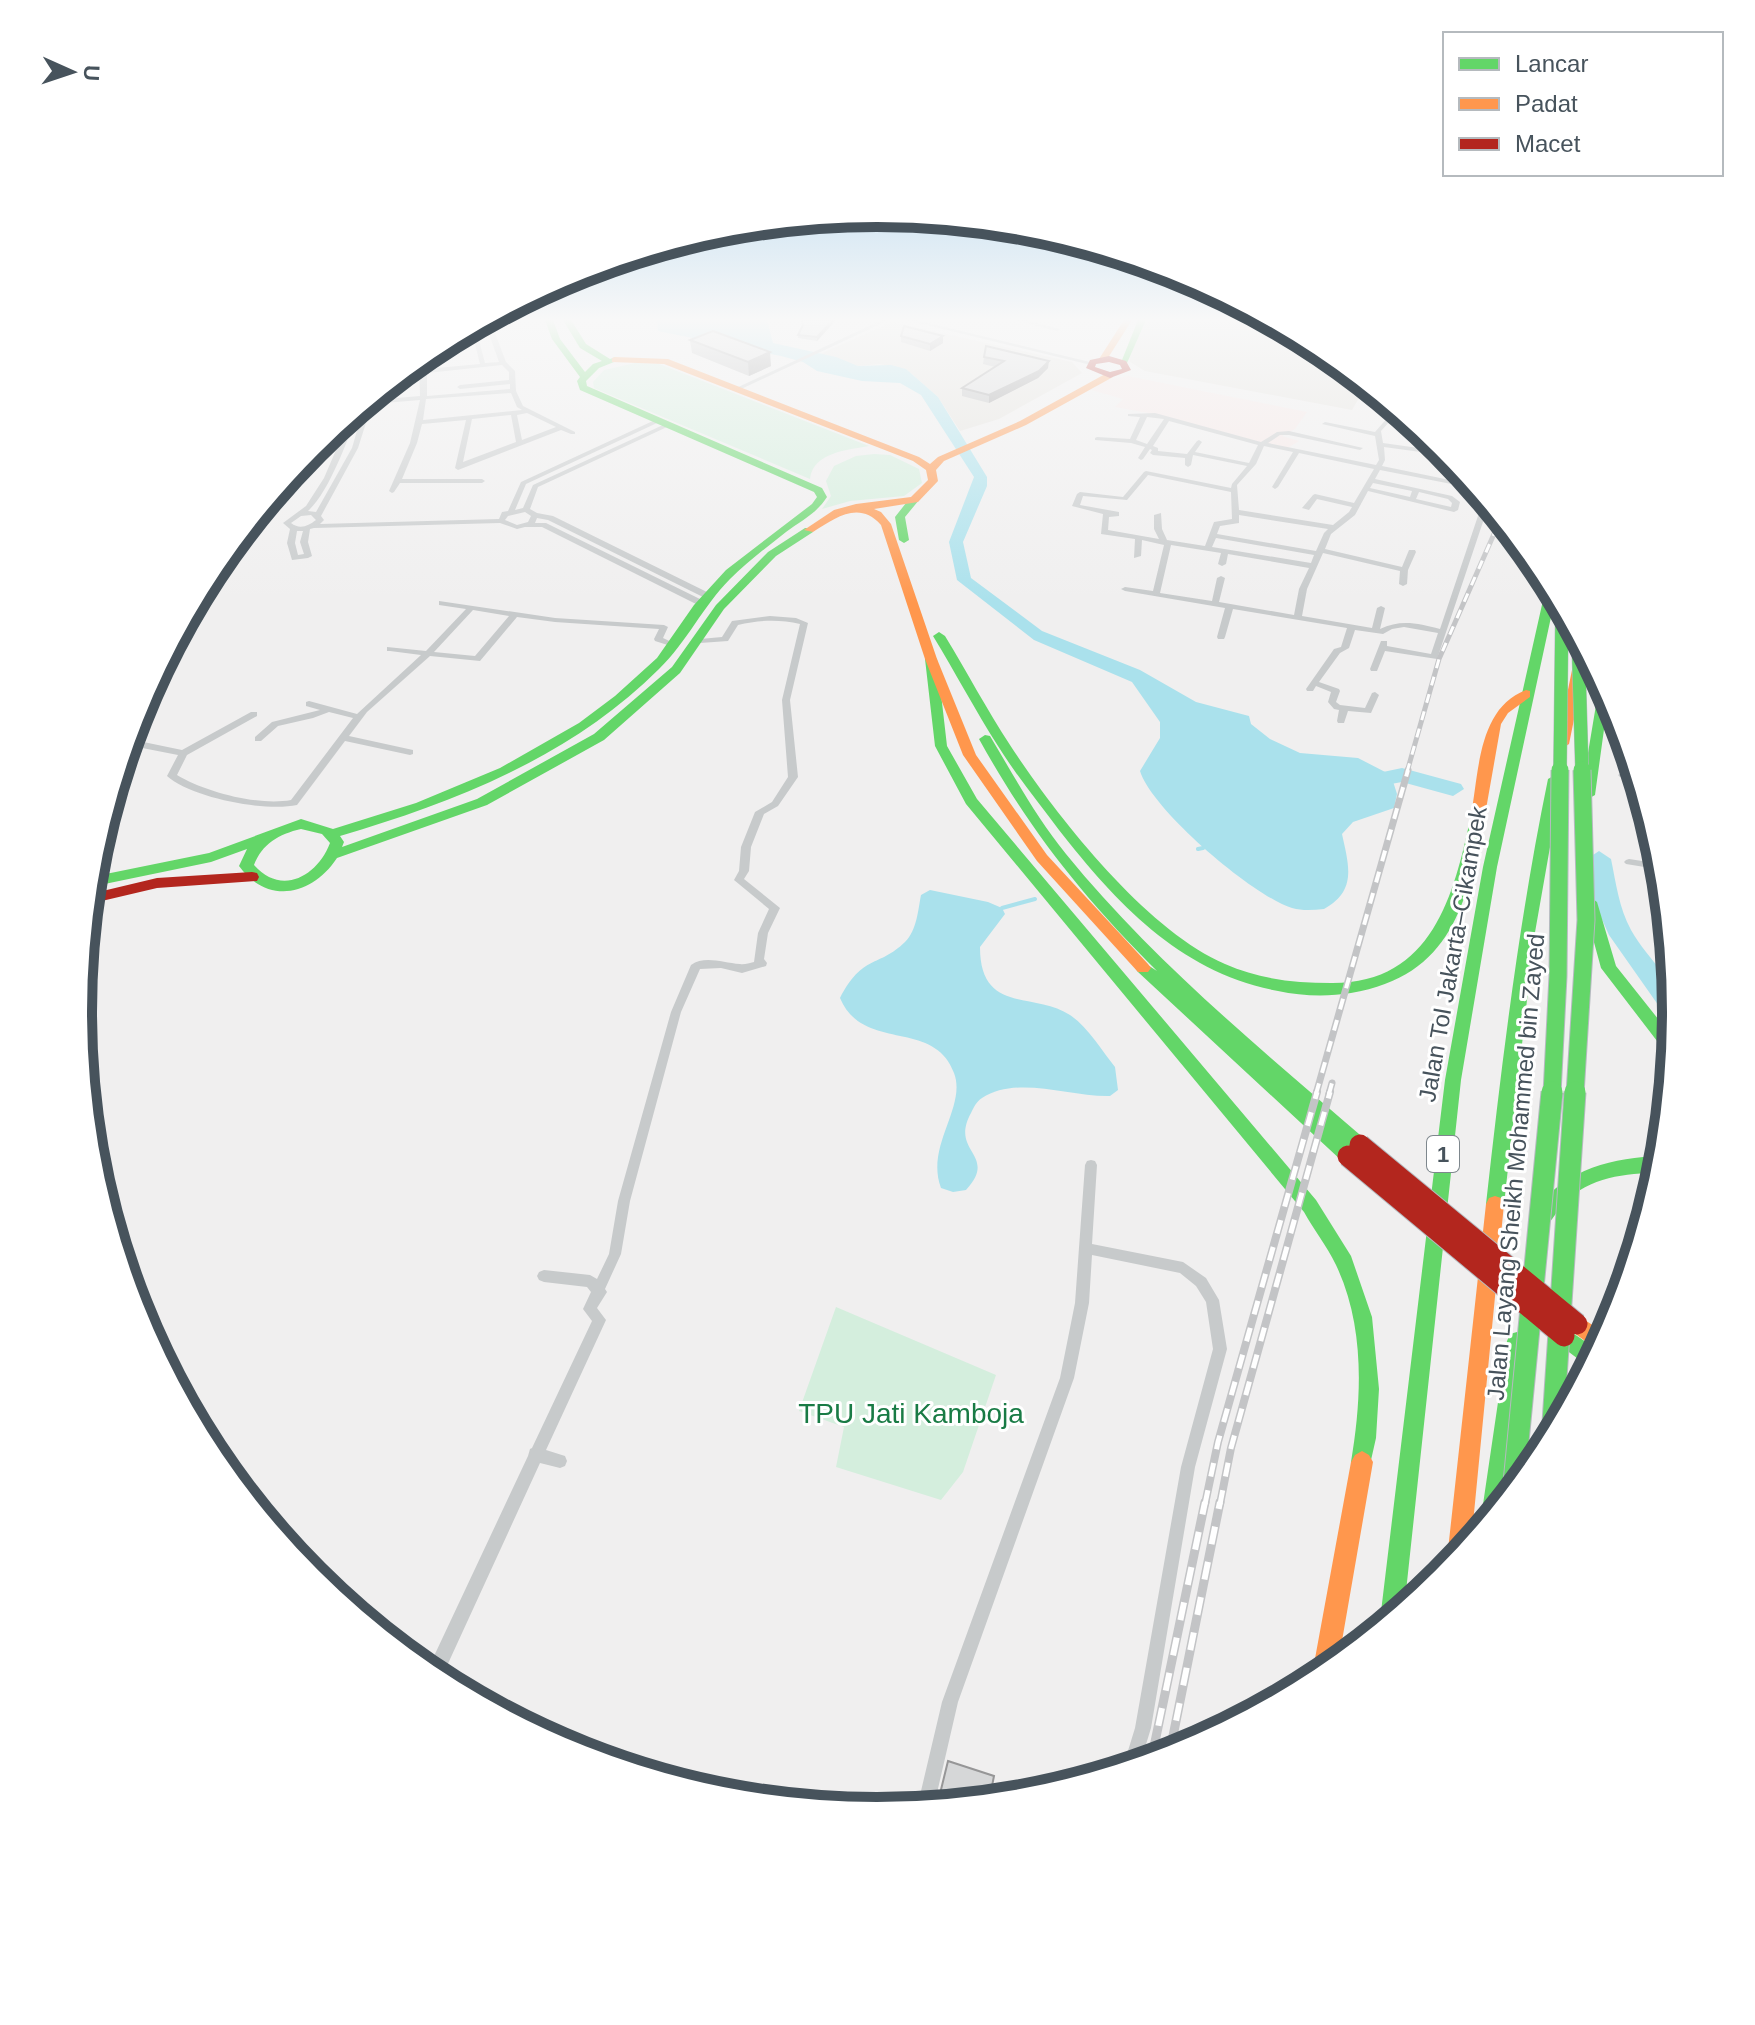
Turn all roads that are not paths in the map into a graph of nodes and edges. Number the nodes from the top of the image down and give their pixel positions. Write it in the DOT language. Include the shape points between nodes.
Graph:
graph roads {
  1 [pos="422,414"];
  2 [pos="503,414"];
  3 [pos="514,414"];
  4 [pos="530,414"];
  5 [pos="638,414"];
  6 [pos="801,414"];
  7 [pos="1026,414"];
  8 [pos="1138,414"];
  9 [pos="1145,414"];
  10 [pos="1148,414"];
  11 [pos="1130,415"];
  12 [pos="1389,417"];
  13 [pos="365,418"];
  14 [pos="1168,418"];
  15 [pos="469,419"];
  16 [pos="421,422"];
  17 [pos="660,424"];
  18 [pos="1325,424"];
  19 [pos="560,428"];
  20 [pos="573,433"];
  21 [pos="345,435"];
  22 [pos="1378,435"];
  23 [pos="1097,439"];
  24 [pos="1132,441"];
  25 [pos="1199,442"];
  26 [pos="1262,444"];
  27 [pos="520,445"];
  28 [pos="1382,445"];
  29 [pos="1148,446"];
  30 [pos="1360,448"];
  31 [pos="1427,451"];
  32 [pos="1296,452"];
  33 [pos="1190,454"];
  34 [pos="1141,458"];
  35 [pos="924,464"];
  36 [pos="1253,464"];
  37 [pos="1188,465"];
  38 [pos="459,466"];
  39 [pos="1379,467"];
  40 [pos="448,480"];
  41 [pos="1370,480"];
  42 [pos="397,481"];
  43 [pos="482,481"];
  44 [pos="1457,483"];
  45 [pos="1275,487"];
  46 [pos="1366,489"];
  47 [pos="392,491"];
  48 [pos="1234,491"];
  49 [pos="1416,491"];
  50 [pos="914,500"];
  51 [pos="1412,500"];
  52 [pos="1356,506"];
  53 [pos="856,507"];
  54 [pos="1306,508"];
  55 [pos="526,510"];
  56 [pos="1236,512"];
  57 [pos="1483,513"];
  58 [pos="301,514"];
  59 [pos="535,515"];
  60 [pos="1158,515"];
  61 [pos="319,516"];
  62 [pos="506,516"];
  63 [pos="525,525"];
  64 [pos="310,527"];
  65 [pos="1335,528"];
  66 [pos="294,529"];
  67 [pos="1212,535"];
  68 [pos="1139,539"];
  69 [pos="1167,543"];
  70 [pos="1261,544"];
  71 [pos="1208,549"];
  72 [pos="1225,551"];
  73 [pos="1320,552"];
  74 [pos="1412,552"];
  75 [pos="1137,556"];
  76 [pos="1257,557"];
  77 [pos="1222,564"];
  78 [pos="1313,566"];
  79 [pos="1404,570"];
  80 [pos="1221,578"];
  81 [pos="1403,584"];
  82 [pos="1125,589"];
  83 [pos="1156,593"];
  84 [pos="705,600"];
  85 [pos="442,603"];
  86 [pos="1215,603"];
  87 [pos="1548,604"];
  88 [pos="1230,606"];
  89 [pos="471,608"];
  90 [pos="1381,608"];
  91 [pos="514,615"];
  92 [pos="1298,616"];
  93 [pos="1561,626"];
  94 [pos="1352,627"];
  95 [pos="1380,631"];
  96 [pos="1442,632"];
  97 [pos="939,636"];
  98 [pos="1221,637"];
  99 [pos="700,641"];
  100 [pos="674,645"];
  101 [pos="1383,648"];
  102 [pos="390,649"];
  103 [pos="427,654"];
  104 [pos="931,659"];
  105 [pos="1579,659"];
  106 [pos="1581,662"];
  107 [pos="1374,669"];
  108 [pos="1526,694"];
  109 [pos="1375,695"];
  110 [pos="309,704"];
  111 [pos="1601,707"];
  112 [pos="1344,708"];
  113 [pos="328,709"];
  114 [pos="254,714"];
  115 [pos="359,717"];
  116 [pos="1341,721"];
  117 [pos="343,738"];
  118 [pos="258,739"];
  119 [pos="140,744"];
  120 [pos="410,752"];
  121 [pos="183,753"];
  122 [pos="334,833"];
  123 [pos="262,839"];
  124 [pos="338,854"];
  125 [pos="1629,862"];
  126 [pos="1649,865"];
  127 [pos="252,877"];
  128 [pos="104,879"];
  129 [pos="101,896"];
  130 [pos="1662,1035"];
  131 [pos="1354,1151"];
  132 [pos="1091,1165"];
  133 [pos="1648,1165"];
  134 [pos="1088,1249"];
  135 [pos="544,1276"];
  136 [pos="600,1292"];
  137 [pos="1570,1330"];
  138 [pos="1592,1339"];
  139 [pos="1586,1350"];
  140 [pos="1554,1412"];
  141 [pos="535,1454"];
  142 [pos="560,1461"];
  143 [pos="1515,1471"];
  144 [pos="1495,1498"];
  145 [pos="1460,1539"];
  146 [pos="1393,1605"];
  147 [pos="1327,1656"];
  148 [pos="439,1664"];
  149 [pos="1135,1754"];
  150 [pos="928,1796"];
  1 -- 16 [label="street"];
  2 -- 15 [label="street"];
  3 -- 27 [label="street"];
  4 -- 19 [label="street"];
  5 -- 17 [label="main road"];
  6 -- 35 [label="main road"];
  7 -- 35 [label="main road"];
  8 -- 11 [label="street"];
  9 -- 24 [label="street"];
  10 -- 14 [label="street"];
  12 -- 22 [label="street"];
  13 -- 61 [label="street"];
  14 -- 26 [label="street"];
  14 -- 29 [label="street"];
  15 -- 16 [label="street"];
  15 -- 38 [label="street"];
  16 -- 42 [label="street"];
  17 -- 55 [label="street" via="535,486"];
  17 -- 62 [label="street" via="523,483"];
  17 -- 84 [label="main road" via="818,490 822,497 738,564"];
  18 -- 22 [label="street"];
  19 -- 20 [label="street"];
  19 -- 27 [label="street"];
  21 -- 58 [label="street" via="327,478"];
  22 -- 28 [label="street"];
  23 -- 24 [label="street"];
  24 -- 29 [label="street"];
  25 -- 33 [label="street"];
  26 -- 30 [label="street" via="1289,433"];
  26 -- 32 [label="street"];
  26 -- 36 [label="street"];
  27 -- 38 [label="street"];
  28 -- 31 [label="street"];
  28 -- 39 [label="street"];
  29 -- 33 [label="street" via="1158,454"];
  29 -- 34 [label="street"];
  32 -- 39 [label="street"];
  32 -- 45 [label="street"];
  33 -- 36 [label="street"];
  33 -- 37 [label="street"];
  35 -- 50 [label="main road" via="933,481"];
  36 -- 48 [label="street"];
  38 -- 40 [label="street"];
  39 -- 41 [label="street"];
  39 -- 44 [label="street"];
  40 -- 42 [label="street"];
  40 -- 43 [label="street"];
  41 -- 46 [label="street"];
  41 -- 49 [label="street"];
  42 -- 47 [label="street"];
  46 -- 51 [label="street"];
  46 -- 52 [label="street"];
  48 -- 56 [label="street"];
  48 -- 68 [label="street" via="1147,471 1125,499 1080,494 1076,506 1112,513 1104,532"];
  49 -- 51 [label="street"];
  49 -- 51 [label="street" via="1455,499 1454,510"];
  50 -- 53 [label="main road"];
  50 -- 97 [label="main road" via="897,519"];
  52 -- 54 [label="street" via="1315,496"];
  52 -- 65 [label="street"];
  53 -- 99 [label="main road" via="799,534 763,561 720,607"];
  53 -- 104 [label="main road" via="877,514 886,524"];
  55 -- 59 [label="street"];
  55 -- 62 [label="street"];
  56 -- 65 [label="street"];
  56 -- 67 [label="street" via="1236,521 1219,522"];
  57 -- 96 [label="street"];
  58 -- 61 [label="street"];
  58 -- 66 [label="street" via="287,523"];
  59 -- 63 [label="street"];
  59 -- 84 [label="street" via="550,518"];
  60 -- 69 [label="street" via="1158,529"];
  61 -- 62 [label="street"];
  61 -- 64 [label="street"];
  62 -- 63 [label="street" via="510,526"];
  62 -- 64 [label="street"];
  63 -- 84 [label="street" via="543,525"];
  64 -- 66 [label="street"];
  64 -- 66 [label="street" via="304,542 308,556 295,558"];
  65 -- 73 [label="street"];
  67 -- 70 [label="street"];
  67 -- 71 [label="street"];
  68 -- 69 [label="street"];
  68 -- 75 [label="street"];
  69 -- 71 [label="street"];
  69 -- 83 [label="street"];
  70 -- 73 [label="street"];
  70 -- 76 [label="street"];
  71 -- 72 [label="street"];
  72 -- 76 [label="street"];
  72 -- 77 [label="street"];
  73 -- 78 [label="street"];
  73 -- 79 [label="street"];
  74 -- 79 [label="street"];
  76 -- 78 [label="street"];
  78 -- 92 [label="street"];
  79 -- 81 [label="street"];
  80 -- 86 [label="street"];
  82 -- 83 [label="street"];
  83 -- 86 [label="street"];
  84 -- 100 [label="main road"];
  85 -- 89 [label="street"];
  86 -- 88 [label="street"];
  87 -- 108 [label="main road, Jalan Tol Jakarta–Cikampek / 1"];
  88 -- 92 [label="street"];
  88 -- 98 [label="street"];
  89 -- 91 [label="street"];
  89 -- 103 [label="street"];
  90 -- 95 [label="street"];
  91 -- 100 [label="street" via="664,627 658,639"];
  91 -- 103 [label="street" via="481,657"];
  92 -- 94 [label="street"];
  93 -- 143 [label="main road, Jalan Layang Sheikh Mohammed bin Zayed, bridge" via="1557,1017"];
  94 -- 95 [label="street"];
  94 -- 112 [label="street" via="1345,648 1337,651 1312,686 1336,691 1332,704"];
  95 -- 96 [label="street" via="1403,625"];
  95 -- 101 [label="street"];
  96 -- 101 [label="street" via="1432,659"];
  97 -- 108 [label="main road" via="1004,747 1147,926 1200,963 1252,983 1301,991 1355,989 1388,981 1415,964 1439,937 1469,849 1495,724"];
  97 -- 131 [label="main road" via="991,750 1066,864"];
  99 -- 124 [label="main road" via="641,704 547,769 482,802"];
  99 -- 136 [label="street" via="725,639 735,623 747,620 804,623 786,700 793,777 775,804 760,812 739,880 775,908 758,947 762,963 742,969 696,965 676,1012 624,1201 615,1254"];
  100 -- 122 [label="main road" via="623,698 533,759 402,816"];
  101 -- 107 [label="street"];
  102 -- 103 [label="street"];
  103 -- 115 [label="street"];
  104 -- 131 [label="main road" via="970,755 1042,858 1159,985"];
  104 -- 147 [label="main road" via="941,746 971,801 1310,1206 1348,1270 1370,1367 1366,1441"];
  105 -- 140 [label="main road, Jalan Layang Sheikh Mohammed bin Zayed, bridge" via="1586,920"];
  106 -- 145 [label="main road" via="1537,863 1515,1012"];
  108 -- 146 [label="main road, Jalan Tol Jakarta–Cikampek / 1" via="1483,905 1443,1150"];
  109 -- 112 [label="street" via="1368,711"];
  110 -- 113 [label="street"];
  111 -- 130 [label="main road" via="1584,823 1587,890 1609,968"];
  112 -- 116 [label="street"];
  113 -- 115 [label="street"];
  113 -- 118 [label="street" via="280,720"];
  114 -- 121 [label="street"];
  115 -- 117 [label="street"];
  117 -- 120 [label="street"];
  117 -- 121 [label="street" via="299,798 288,805 264,805 176,780 172,773"];
  119 -- 121 [label="street"];
  122 -- 123 [label="main road" via="301,824"];
  122 -- 124 [label="main road"];
  123 -- 127 [label="main road" via="246,866"];
  123 -- 128 [label="main road" via="211,857"];
  124 -- 127 [label="main road" via="309,879 288,885"];
  125 -- 126 [label="street"];
  127 -- 129 [label="main road" via="157,883"];
  131 -- 137 [label="main road, bridge"];
  132 -- 134 [label="street"];
  133 -- 144 [label="main road" via="1612,1166 1572,1181 1544,1209 1534,1231"];
  134 -- 149 [label="street" via="1183,1268 1212,1300 1220,1349 1188,1467"];
  134 -- 150 [label="street" via="1067,1378 950,1702"];
  135 -- 136 [label="street" via="590,1281"];
  136 -- 141 [label="street" via="590,1309 599,1320"];
  137 -- 138 [label="main road"];
  137 -- 139 [label="main road"];
  141 -- 142 [label="street"];
  141 -- 148 [label="street"];
}
